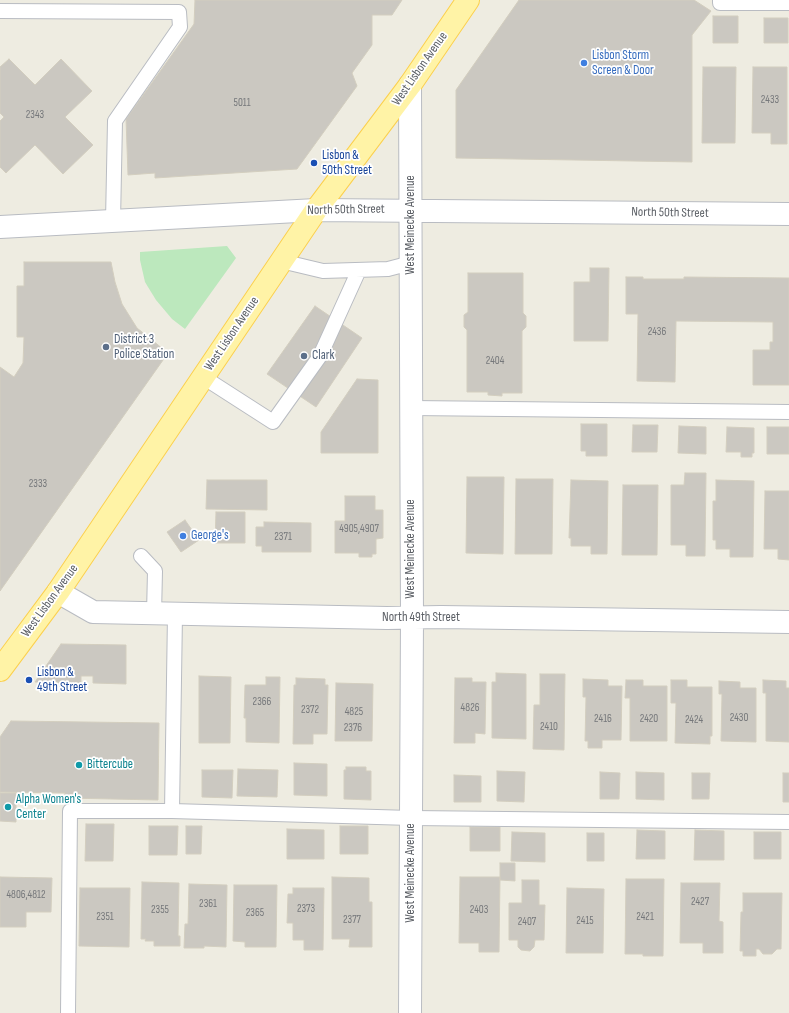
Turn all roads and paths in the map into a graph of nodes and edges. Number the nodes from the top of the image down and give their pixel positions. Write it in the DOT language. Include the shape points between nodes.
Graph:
graph roads {
  1 [pos="468,0"];
  2 [pos="720,0"];
  3 [pos="789,3"];
  4 [pos="0,11"];
  5 [pos="410,85"];
  6 [pos="316,210"];
  7 [pos="411,210"];
  8 [pos="789,214"];
  9 [pos="113,221"];
  10 [pos="0,227"];
  11 [pos="281,261"];
  12 [pos="411,263"];
  13 [pos="359,270"];
  14 [pos="203,377"];
  15 [pos="411,408"];
  16 [pos="789,412"];
  17 [pos="141,556"];
  18 [pos="58,592"];
  19 [pos="165,614"];
  20 [pos="412,618"];
  21 [pos="789,622"];
  22 [pos="0,670"];
  23 [pos="172,811"];
  24 [pos="411,818"];
  25 [pos="789,822"];
  26 [pos="68,1013"];
  27 [pos="410,1013"];
  1 -- 5 [label="main road, West Lisbon Avenue"];
  2 -- 3 [label="lane" via="720,3"];
  4 -- 9 [label="lane" via="179,12 180,27 115,121"];
  5 -- 6 [label="main road, West Lisbon Avenue"];
  5 -- 7 [label="street, West Meinecke Avenue"];
  6 -- 7 [label="street, North 50th Street"];
  6 -- 9 [label="street, North 50th Street"];
  6 -- 11 [label="main road, West Lisbon Avenue"];
  7 -- 8 [label="street, North 50th Street"];
  7 -- 12 [label="street, West Meinecke Avenue"];
  9 -- 10 [label="street, North 50th Street"];
  11 -- 13 [label="lane" via="323,271"];
  11 -- 14 [label="main road, West Lisbon Avenue"];
  12 -- 13 [label="lane" via="388,269"];
  12 -- 15 [label="street, West Meinecke Avenue"];
  13 -- 14 [label="lane" via="320,356 273,422"];
  14 -- 18 [label="main road, West Lisbon Avenue"];
  15 -- 16 [label="lane"];
  15 -- 20 [label="street, West Meinecke Avenue"];
  17 -- 19 [label="lane" via="155,571"];
  18 -- 19 [label="street, North 49th Street" via="93,612"];
  18 -- 22 [label="main road, West Lisbon Avenue"];
  19 -- 20 [label="street, North 49th Street"];
  19 -- 23 [label="lane"];
  20 -- 21 [label="street, North 49th Street"];
  20 -- 24 [label="street, West Meinecke Avenue"];
  23 -- 24 [label="lane"];
  23 -- 26 [label="lane" via="70,811"];
  24 -- 25 [label="lane"];
  24 -- 27 [label="street, West Meinecke Avenue"];
}
